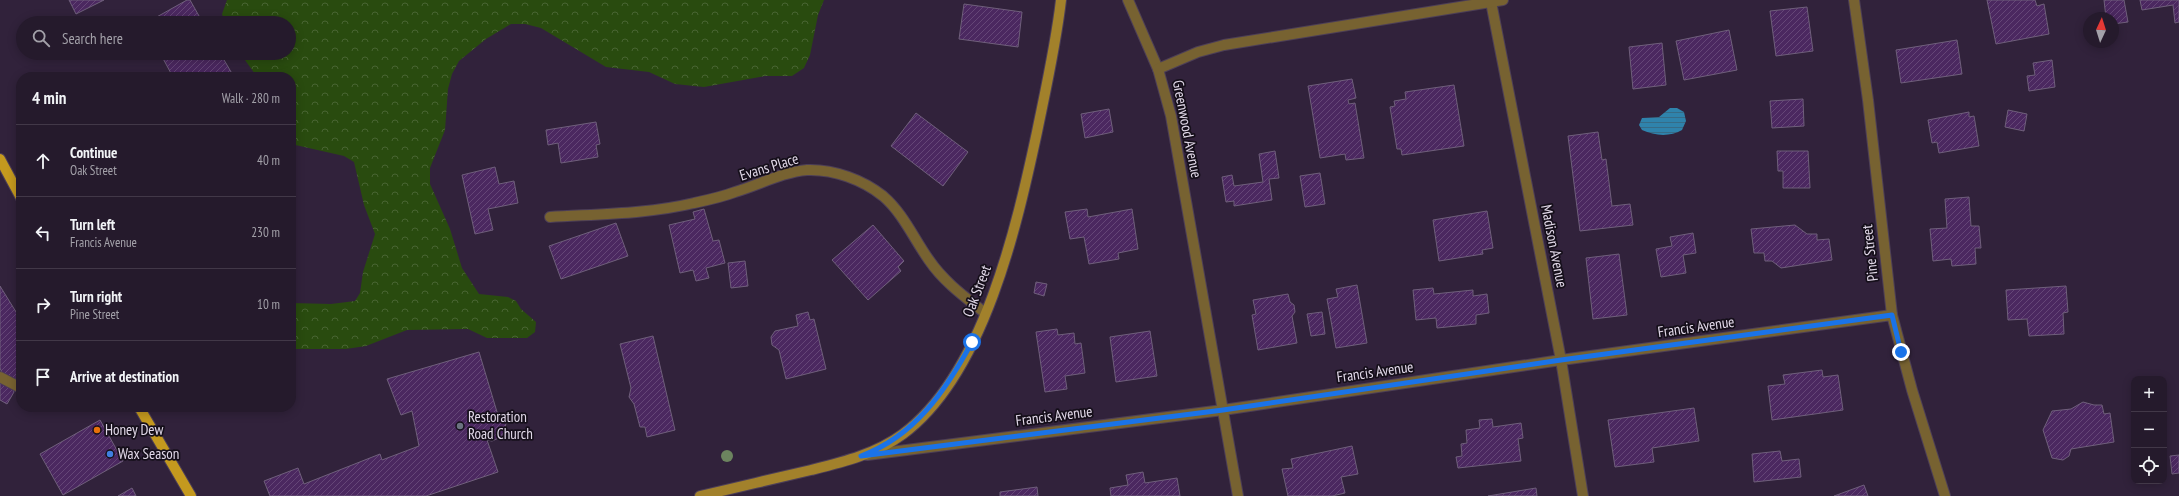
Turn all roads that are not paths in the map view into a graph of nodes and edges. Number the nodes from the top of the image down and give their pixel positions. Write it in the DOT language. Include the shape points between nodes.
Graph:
graph roads {
  1 [pos="1061,0"];
  2 [pos="1128,0"];
  3 [pos="1503,0"];
  4 [pos="1854,0"];
  5 [pos="1491,2"];
  6 [pos="1158,69"];
  7 [pos="0,159"];
  8 [pos="16,189"];
  9 [pos="550,217"];
  10 [pos="986,314"];
  11 [pos="1892,315"];
  12 [pos="1561,360"];
  13 [pos="0,378"];
  14 [pos="16,386"];
  15 [pos="1223,410"];
  16 [pos="142,412"];
  17 [pos="861,456"];
  18 [pos="191,496"];
  19 [pos="700,496"];
  20 [pos="1238,496"];
  21 [pos="1583,496"];
  22 [pos="1945,496"];
  1 -- 10 [label="street, Oak Street" via="1051,61 1017,218"];
  2 -- 6 [label="street"];
  3 -- 5 [label="street, Greenwood Avenue"];
  4 -- 11 [label="street, Pine Street"];
  5 -- 6 [label="street, Greenwood Avenue" via="1224,45 1198,52"];
  5 -- 12 [label="street, Madison Avenue"];
  6 -- 15 [label="street, Greenwood Avenue" via="1171,116"];
  7 -- 8 [label="main road"];
  9 -- 10 [label="street, Evans Place" via="693,204 794,173 816,171 836,174 856,180 883,197 903,220 929,261 953,289"];
  10 -- 17 [label="street, Oak Street" via="961,362 933,403 903,434"];
  11 -- 12 [label="street, Francis Avenue"];
  11 -- 22 [label="street, Pine Street"];
  12 -- 15 [label="street, Francis Avenue"];
  12 -- 21 [label="street, Madison Avenue"];
  13 -- 14 [label="street"];
  15 -- 17 [label="street, Francis Avenue"];
  15 -- 20 [label="street, Greenwood Avenue"];
  16 -- 18 [label="main road"];
  17 -- 19 [label="street, Oak Street"];
}
